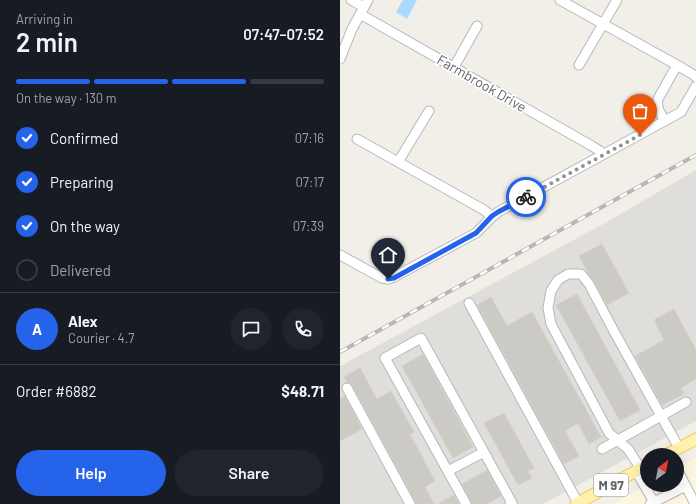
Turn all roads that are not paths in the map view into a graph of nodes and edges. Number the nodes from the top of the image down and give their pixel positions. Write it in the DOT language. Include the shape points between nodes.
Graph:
graph roads {
  1 [pos="351,0"];
  2 [pos="560,0"];
  3 [pos="617,0"];
  4 [pos="364,7"];
  5 [pos="603,24"];
  6 [pos="477,26"];
  7 [pos="340,59"];
  8 [pos="579,65"];
  9 [pos="677,65"];
  10 [pos="454,67"];
  11 [pos="696,77"];
  12 [pos="696,86"];
  13 [pos="429,111"];
  14 [pos="665,121"];
  15 [pos="357,139"];
  16 [pos="602,155"];
  17 [pos="398,162"];
  18 [pos="492,216"];
  19 [pos="340,255"];
  20 [pos="469,303"];
  21 [pos="347,388"];
  22 [pos="686,402"];
  23 [pos="662,416"];
  24 [pos="696,439"];
  25 [pos="617,440"];
  26 [pos="679,448"];
  27 [pos="602,449"];
  28 [pos="484,452"];
  29 [pos="640,467"];
  30 [pos="640,470"];
  31 [pos="448,471"];
  32 [pos="684,482"];
  33 [pos="686,486"];
  34 [pos="648,492"];
  35 [pos="593,500"];
  36 [pos="652,503"];
  37 [pos="410,504"];
  38 [pos="466,504"];
  39 [pos="510,504"];
  40 [pos="577,504"];
  41 [pos="695,504"];
  1 -- 4 [label="street, Farmbrook Drive"];
  2 -- 5 [label="street"];
  3 -- 5 [label="street"];
  4 -- 7 [label="street"];
  4 -- 10 [label="street, Farmbrook Drive"];
  5 -- 8 [label="street"];
  5 -- 9 [label="street"];
  6 -- 10 [label="street"];
  9 -- 11 [label="street"];
  9 -- 14 [label="street" via="657,103"];
  10 -- 16 [label="street, Farmbrook Drive" via="592,146"];
  12 -- 14 [label="street" via="681,112"];
  13 -- 17 [label="street"];
  14 -- 16 [label="street"];
  15 -- 17 [label="street"];
  16 -- 18 [label="street"];
  17 -- 18 [label="street"];
  18 -- 19 [label="street" via="476,233 394,278 382,278"];
  20 -- 40 [label="street"];
  21 -- 37 [label="street"];
  22 -- 23 [label="street"];
  23 -- 25 [label="street"];
  23 -- 25 [label="street" via="589,284 581,274 568,274 558,280 551,291 548,308 551,324 609,433"];
  23 -- 26 [label="street"];
  24 -- 26 [label="main road"];
  25 -- 27 [label="street"];
  25 -- 29 [label="street" via="628,449"];
  28 -- 31 [label="street"];
  28 -- 31 [label="street" via="421,338 385,358"];
  28 -- 39 [label="street" via="512,503"];
  30 -- 35 [label="main road, M 97"];
  31 -- 38 [label="street"];
  32 -- 33 [label="street"];
  33 -- 36 [label="street"];
  33 -- 41 [label="street"];
  34 -- 36 [label="street"];
  35 -- 40 [label="main road, M 97"];
}
